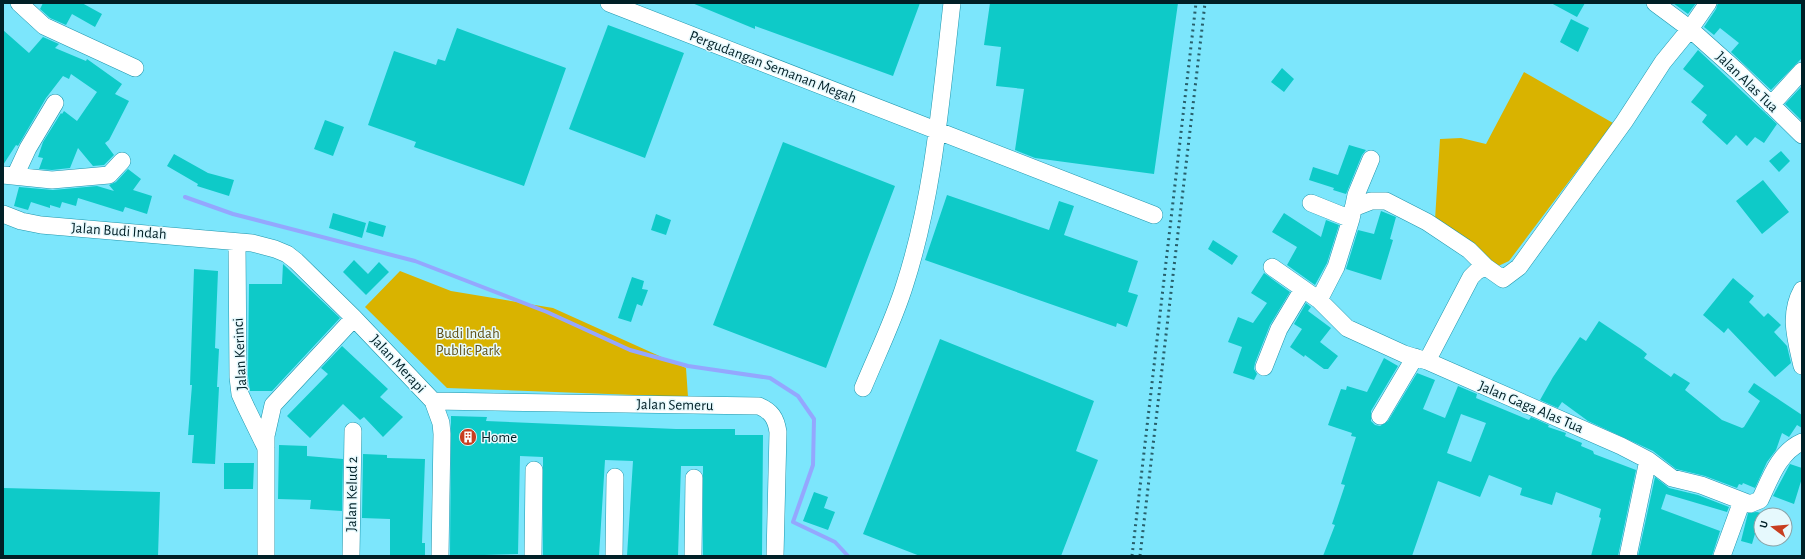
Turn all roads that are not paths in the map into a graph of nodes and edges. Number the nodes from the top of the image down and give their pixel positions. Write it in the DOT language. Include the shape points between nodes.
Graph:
graph roads {
  1 [pos="19,3"];
  2 [pos="609,3"];
  3 [pos="952,3"];
  4 [pos="1655,3"];
  5 [pos="1708,3"];
  6 [pos="1690,29"];
  7 [pos="135,68"];
  8 [pos="1802,71"];
  9 [pos="55,103"];
  10 [pos="1771,104"];
  11 [pos="938,130"];
  12 [pos="1802,135"];
  13 [pos="1371,159"];
  14 [pos="122,161"];
  15 [pos="9,175"];
  16 [pos="1311,203"];
  17 [pos="1352,213"];
  18 [pos="3,214"];
  19 [pos="1154,215"];
  20 [pos="237,242"];
  21 [pos="1272,267"];
  22 [pos="1486,267"];
  23 [pos="1303,289"];
  24 [pos="1802,290"];
  25 [pos="1318,300"];
  26 [pos="354,318"];
  27 [pos="1420,359"];
  28 [pos="1802,366"];
  29 [pos="1264,367"];
  30 [pos="863,388"];
  31 [pos="433,401"];
  32 [pos="245,405"];
  33 [pos="273,405"];
  34 [pos="1380,416"];
  35 [pos="353,431"];
  36 [pos="1802,442"];
  37 [pos="266,448"];
  38 [pos="1648,460"];
  39 [pos="534,470"];
  40 [pos="615,477"];
  41 [pos="694,478"];
  42 [pos="1742,501"];
  43 [pos="266,556"];
  44 [pos="351,556"];
  45 [pos="440,556"];
  46 [pos="533,556"];
  47 [pos="614,556"];
  48 [pos="693,556"];
  49 [pos="775,556"];
  50 [pos="1628,556"];
  51 [pos="1722,556"];
  1 -- 7 [label="street" via="44,26"];
  2 -- 11 [label="street, Pergudangan Semanan Megah"];
  3 -- 11 [label="street"];
  4 -- 6 [label="street, Jalan Alas Tua"];
  5 -- 6 [label="street"];
  6 -- 10 [label="street, Jalan Alas Tua"];
  6 -- 22 [label="street" via="1663,62 1624,122 1519,267 1503,279"];
  8 -- 10 [label="street"];
  9 -- 15 [label="street"];
  10 -- 12 [label="street, Jalan Alas Tua"];
  11 -- 19 [label="street, Pergudangan Semanan Megah"];
  11 -- 30 [label="street" via="932,169 905,284"];
  13 -- 17 [label="street" via="1356,195"];
  14 -- 15 [label="street" via="109,175 52,180"];
  16 -- 17 [label="street"];
  17 -- 22 [label="street" via="1371,200 1386,201 1427,222 1468,250"];
  17 -- 25 [label="street" via="1336,267"];
  18 -- 20 [label="street, Jalan Budi Indah" via="41,225"];
  20 -- 26 [label="street, Jalan Merapi" via="266,246 287,254"];
  20 -- 32 [label="street, Jalan Kerinci" via="238,377 240,394"];
  21 -- 23 [label="street, Jalan Gaga Alas Tua"];
  22 -- 27 [label="street" via="1471,277"];
  23 -- 25 [label="street, Jalan Gaga Alas Tua"];
  23 -- 29 [label="street" via="1279,329"];
  24 -- 28 [label="street" via="1793,312 1794,331"];
  25 -- 27 [label="street, Jalan Gaga Alas Tua" via="1348,328"];
  26 -- 31 [label="street, Jalan Merapi"];
  26 -- 33 [label="street"];
  27 -- 34 [label="street"];
  27 -- 38 [label="street, Jalan Gaga Alas Tua"];
  31 -- 45 [label="street, Jalan Merapi" via="440,417 442,434"];
  31 -- 49 [label="street, Jalan Semeru" via="759,406 767,409 775,419 778,432"];
  32 -- 33 [label="street" via="254,408"];
  32 -- 37 [label="street, Jalan Kerinci"];
  33 -- 37 [label="street"];
  35 -- 44 [label="street, Jalan Kelud 2"];
  36 -- 42 [label="street" via="1793,446 1780,459 1760,500 1750,504"];
  37 -- 43 [label="street, Jalan Kerinci"];
  38 -- 42 [label="street" via="1672,478 1701,485"];
  38 -- 50 [label="street"];
  39 -- 46 [label="street"];
  40 -- 47 [label="street"];
  41 -- 48 [label="street"];
  42 -- 51 [label="street"];
}
